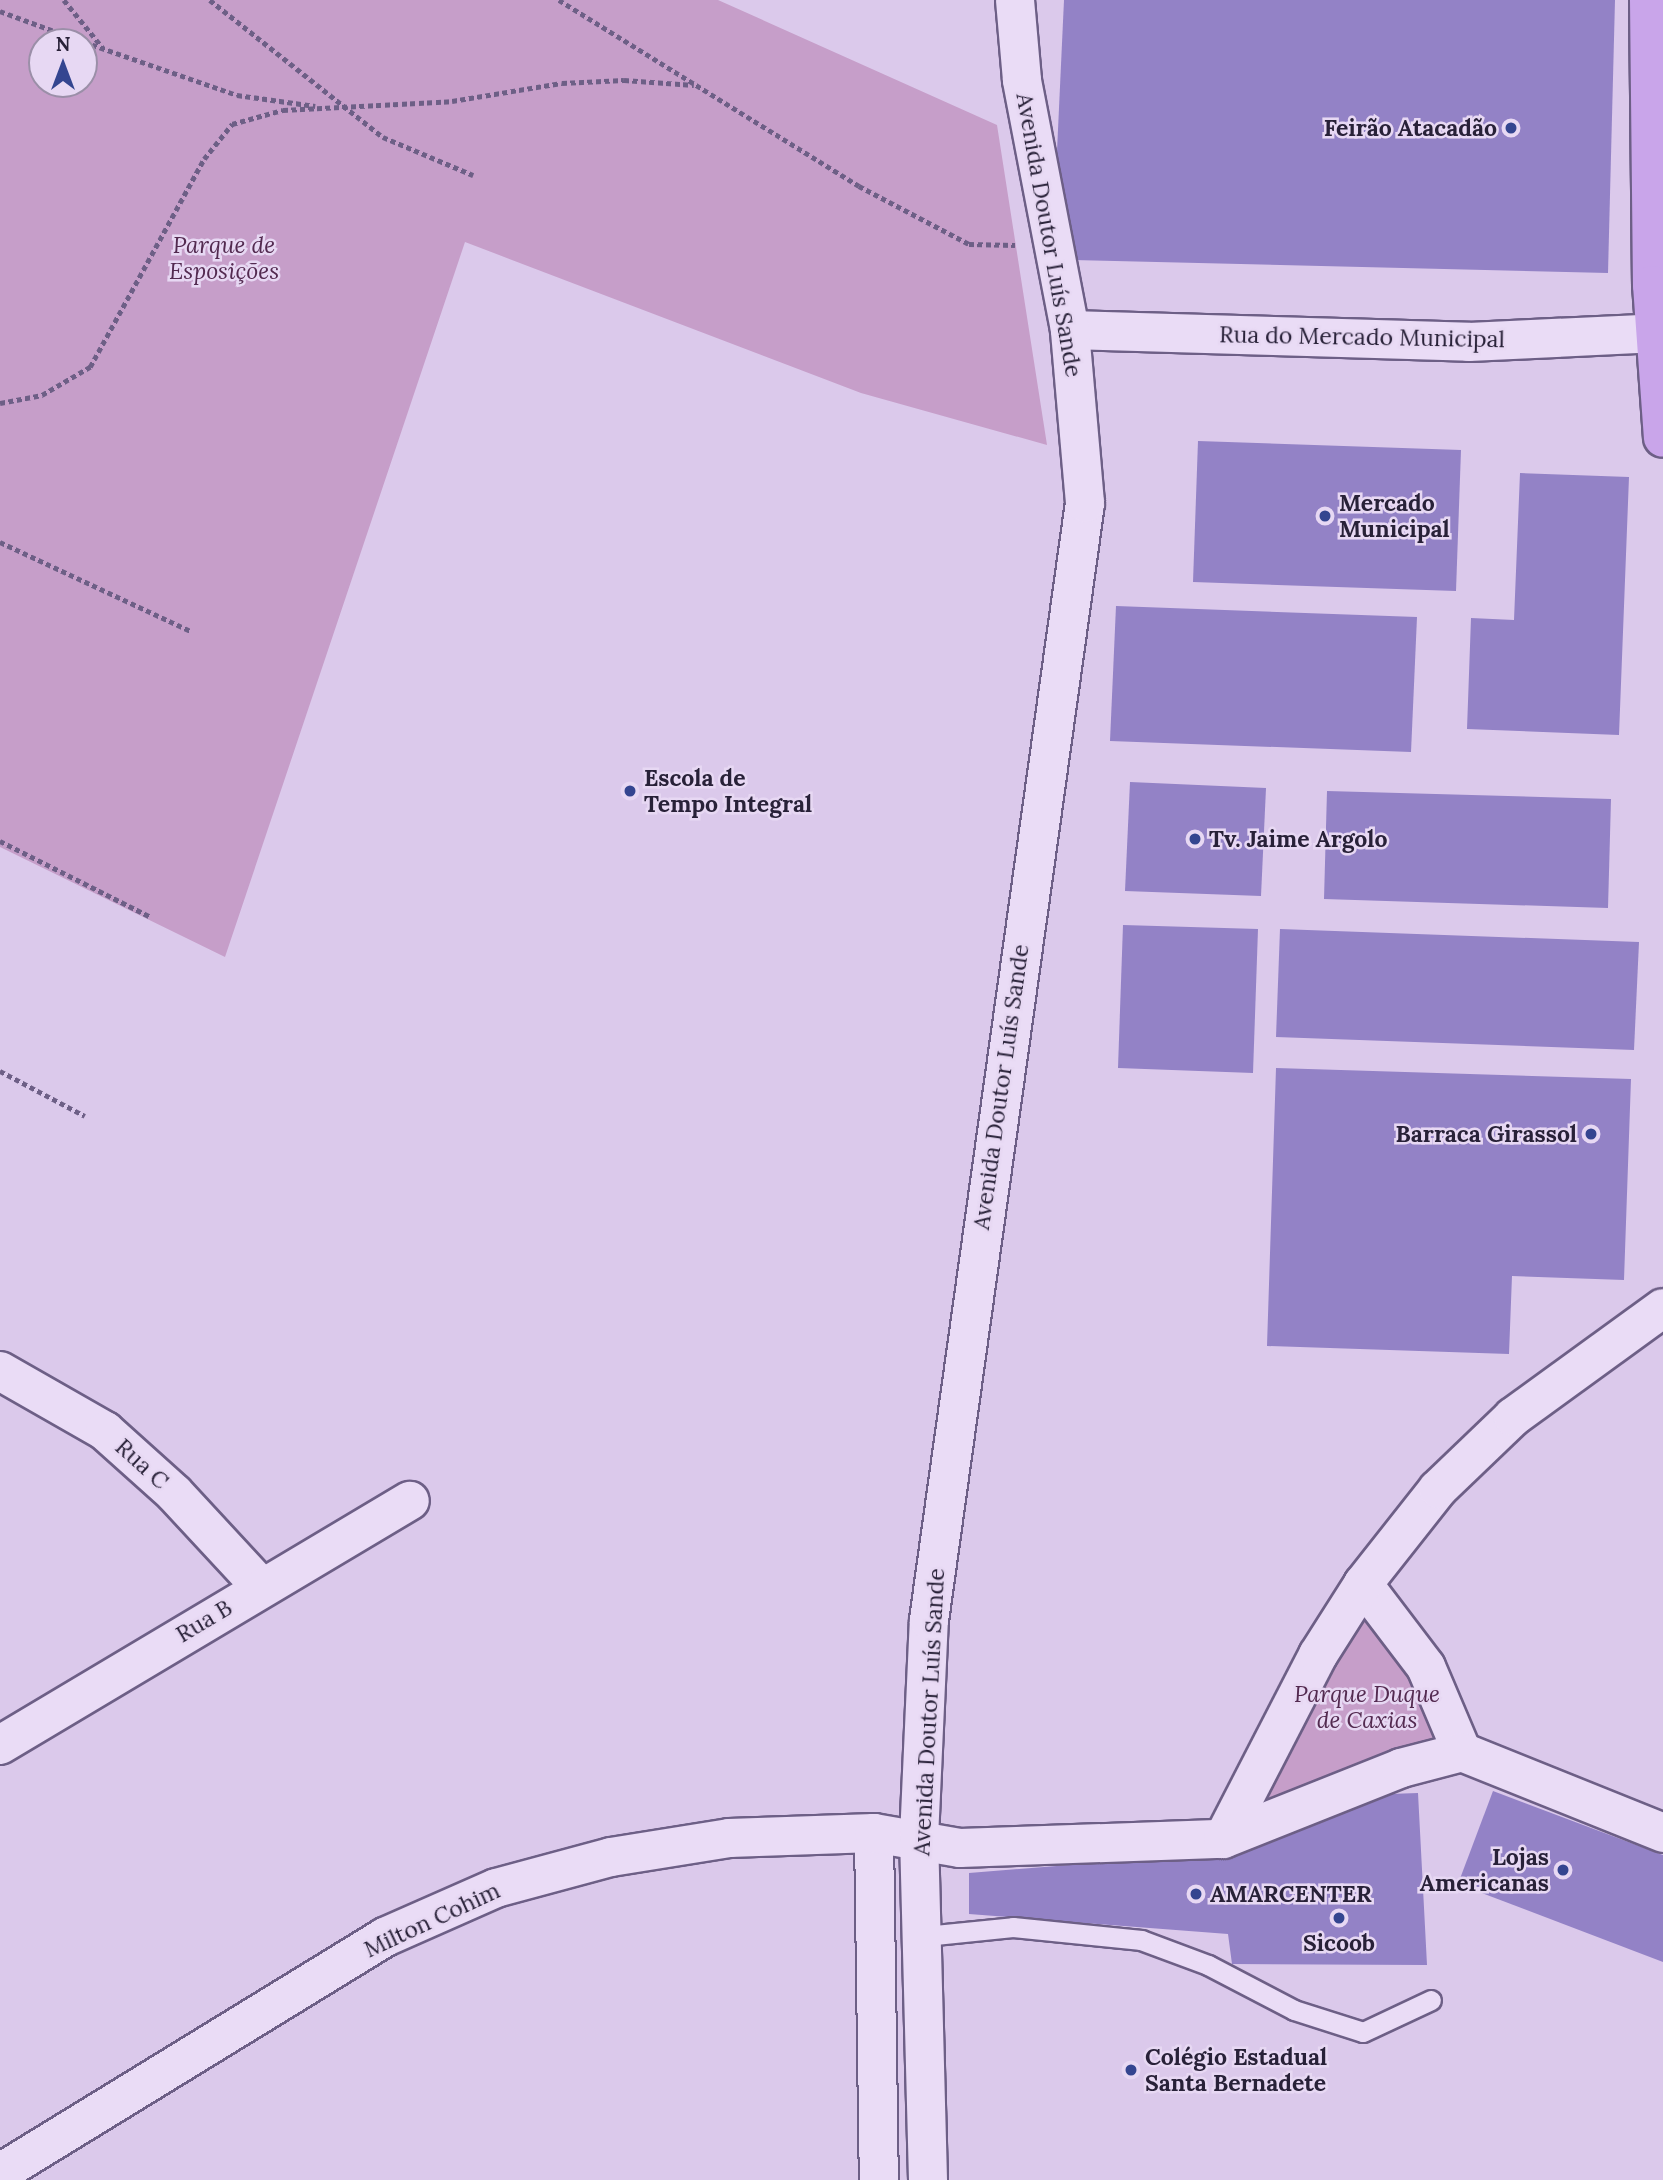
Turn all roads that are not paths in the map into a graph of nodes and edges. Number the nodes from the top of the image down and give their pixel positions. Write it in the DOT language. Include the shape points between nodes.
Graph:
graph roads {
  1 [pos="1015,0"];
  2 [pos="1649,0"];
  3 [pos="1070,330"];
  4 [pos="1659,334"];
  5 [pos="1663,438"];
  6 [pos="1663,1308"];
  7 [pos="0,1371"];
  8 [pos="410,1501"];
  9 [pos="1363,1584"];
  10 [pos="261,1587"];
  11 [pos="0,1745"];
  12 [pos="1462,1752"];
  13 [pos="874,1832"];
  14 [pos="1663,1833"];
  15 [pos="919,1838"];
  16 [pos="1223,1839"];
  17 [pos="925,1936"];
  18 [pos="1431,2000"];
  19 [pos="0,2173"];
  20 [pos="879,2180"];
  21 [pos="928,2180"];
  1 -- 3 [label="street, Avenida Doutor Luís Sande" via="1022,80"];
  2 -- 4 [label="main road"];
  3 -- 4 [label="street, Rua do Mercado Municipal" via="1469,342"];
  3 -- 15 [label="street, Avenida Doutor Luís Sande" via="1083,527 965,1335 929,1620"];
  4 -- 5 [label="main road"];
  6 -- 9 [label="street" via="1513,1417 1438,1489"];
  7 -- 10 [label="street, Rua C" via="104,1431 174,1493"];
  8 -- 10 [label="street, Rua B"];
  9 -- 12 [label="street" via="1426,1667"];
  9 -- 16 [label="street" via="1274,1733"];
  10 -- 11 [label="street, Rua B"];
  12 -- 14 [label="street"];
  12 -- 16 [label="street, Milton Cohim" via="1401,1768"];
  13 -- 15 [label="street, Milton Cohim"];
  13 -- 19 [label="street, Milton Cohim" via="729,1838 611,1857 496,1888 385,1937"];
  13 -- 20 [label="street"];
  15 -- 16 [label="street, Milton Cohim" via="960,1848"];
  15 -- 17 [label="street, Avenida Doutor Luís Sande"];
  17 -- 18 [label="lane" via="1013,1927 1140,1940 1208,1965 1294,2010 1363,2032"];
  17 -- 21 [label="street, Avenida Doutor Luís Sande"];
}
